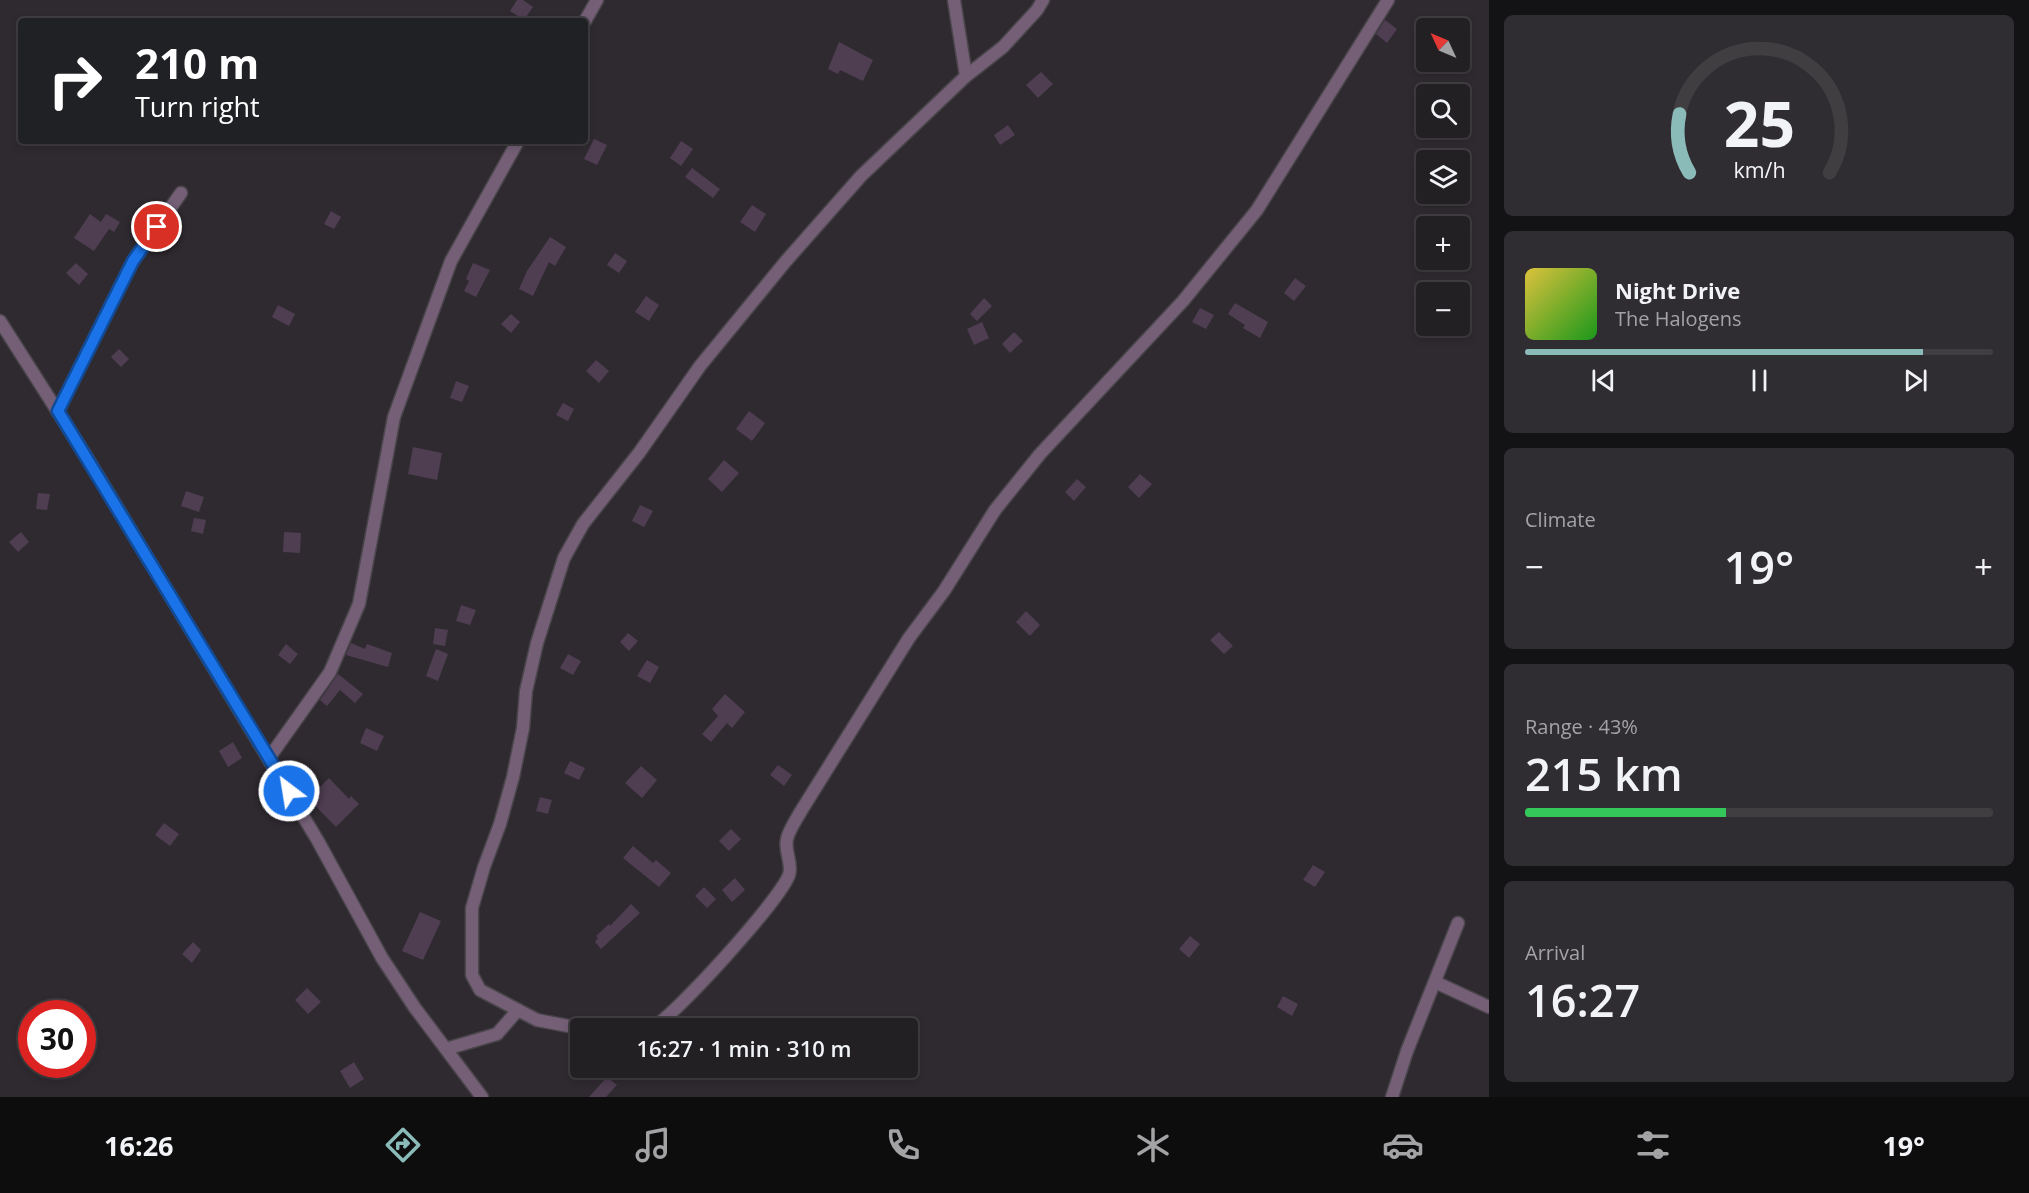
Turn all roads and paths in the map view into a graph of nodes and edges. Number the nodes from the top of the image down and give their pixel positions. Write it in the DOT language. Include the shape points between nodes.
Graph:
graph roads {
  1 [pos="597,0"];
  2 [pos="954,0"];
  3 [pos="1043,0"];
  4 [pos="1388,0"];
  5 [pos="587,18"];
  6 [pos="966,76"];
  7 [pos="516,144"];
  8 [pos="181,193"];
  9 [pos="0,321"];
  10 [pos="58,411"];
  11 [pos="269,758"];
  12 [pos="1458,923"];
  13 [pos="1435,982"];
  14 [pos="1489,1007"];
  15 [pos="518,1010"];
  16 [pos="666,1018"];
  17 [pos="570,1026"];
  18 [pos="446,1049"];
  19 [pos="482,1097"];
  20 [pos="1392,1097"];
  1 -- 5 [label="street"];
  2 -- 6 [label="street"];
  3 -- 6 [label="street" via="1003,47"];
  4 -- 16 [label="street" via="1257,210 1184,301 1040,454 995,510 801,811 786,840 790,865 786,882 739,940"];
  6 -- 15 [label="street" via="861,176 786,261 700,366 583,524 564,558 537,643 513,777 472,908 475,983 485,993"];
  7 -- 11 [label="street" via="450,261 394,417 359,604 330,672"];
  8 -- 10 [label="street" via="133,261"];
  9 -- 10 [label="street"];
  10 -- 11 [label="street"];
  11 -- 18 [label="street" via="382,958"];
  12 -- 13 [label="street"];
  13 -- 14 [label="street"];
  13 -- 20 [label="street"];
  15 -- 17 [label="street" via="537,1020"];
  15 -- 18 [label="street" via="497,1034"];
  18 -- 19 [label="street"];
}
